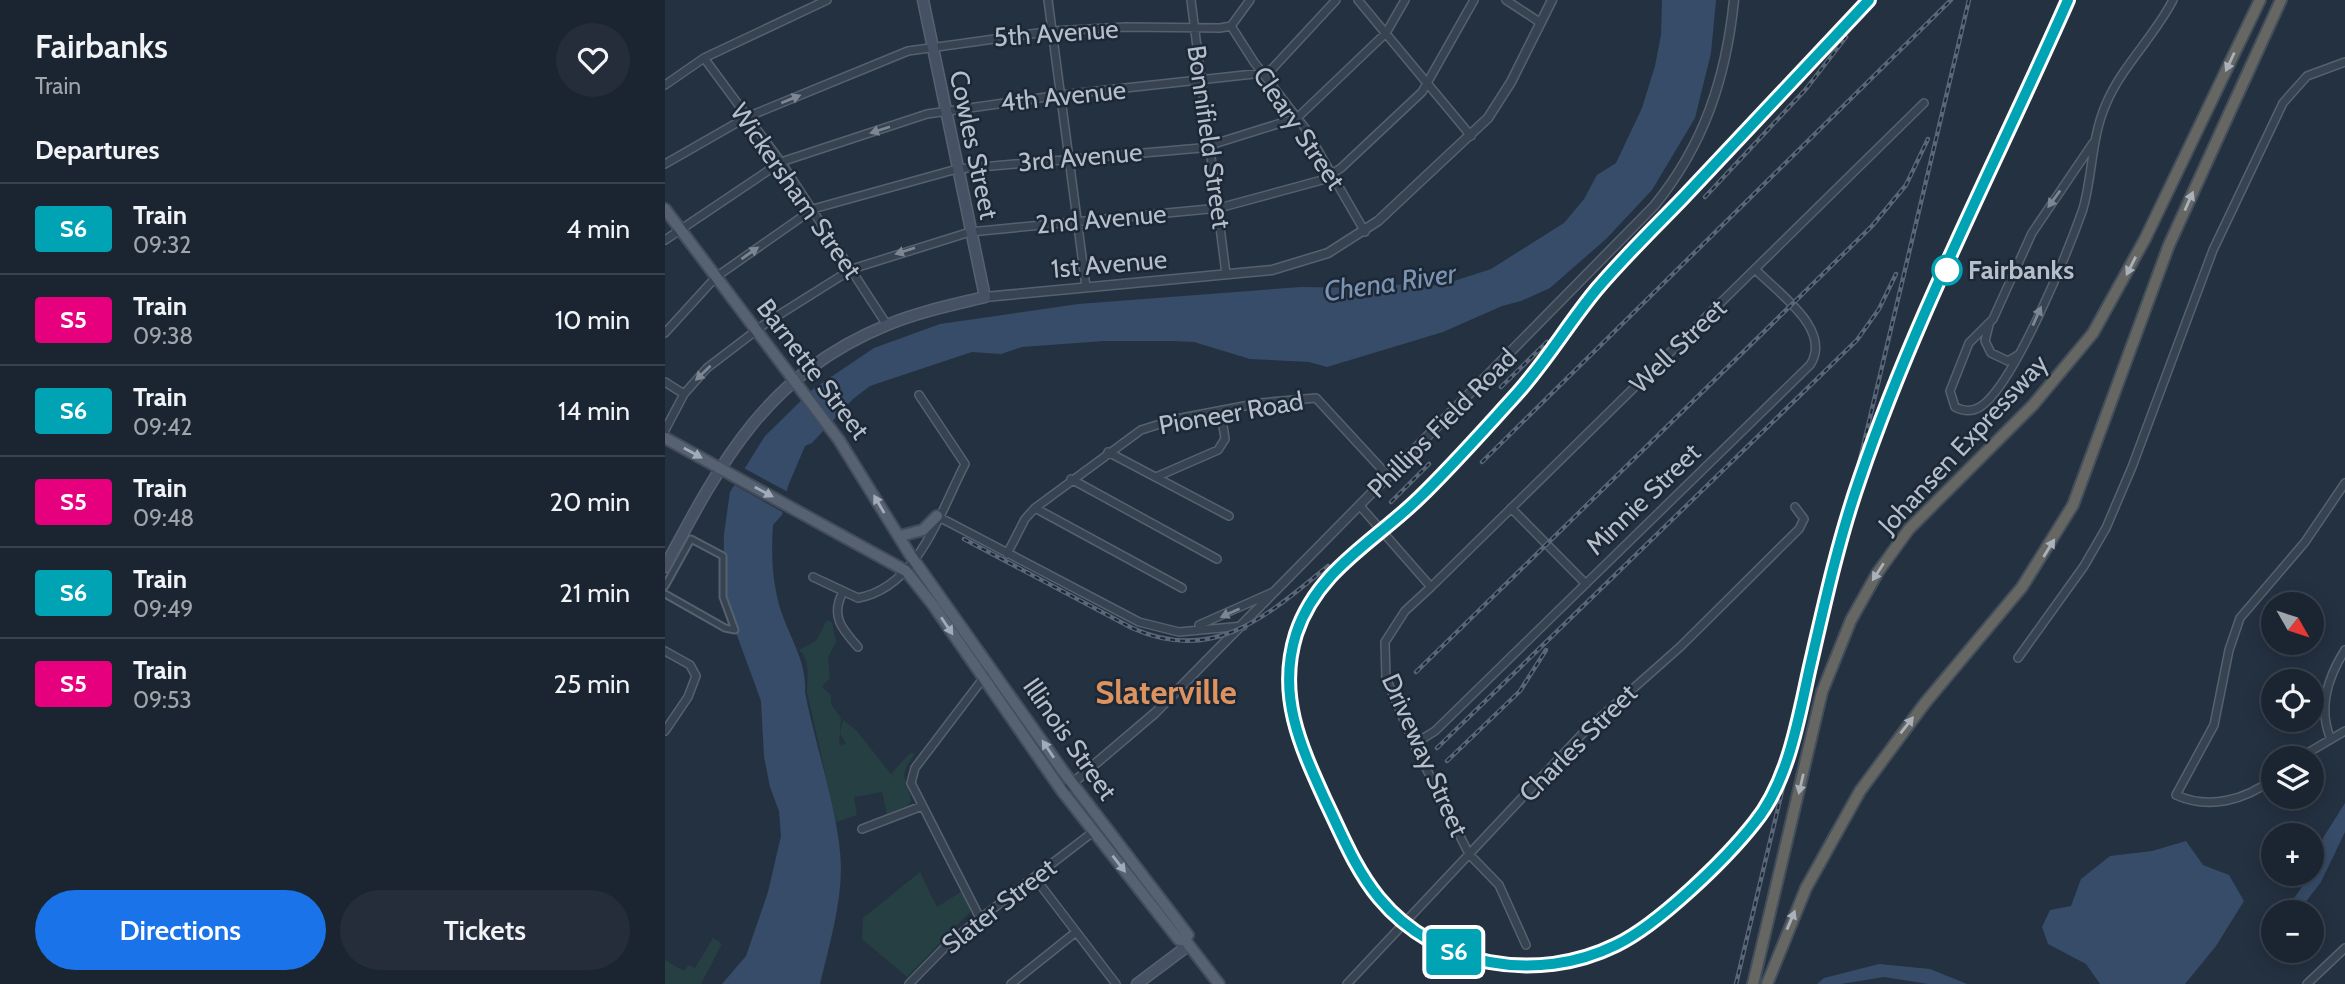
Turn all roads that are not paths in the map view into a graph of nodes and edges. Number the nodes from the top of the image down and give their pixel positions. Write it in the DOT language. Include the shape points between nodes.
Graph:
graph roads {
  1 [pos="826,0"];
  2 [pos="923,0"];
  3 [pos="1048,0"];
  4 [pos="1191,0"];
  5 [pos="1250,0"];
  6 [pos="1336,0"];
  7 [pos="1358,0"];
  8 [pos="1405,0"];
  9 [pos="1474,0"];
  10 [pos="1506,0"];
  11 [pos="1552,0"];
  12 [pos="1734,0"];
  13 [pos="2173,0"];
  14 [pos="2260,0"];
  15 [pos="2281,0"];
  16 [pos="1541,23"];
  17 [pos="1231,26"];
  18 [pos="1195,30"];
  19 [pos="1053,31"];
  20 [pos="1386,33"];
  21 [pos="932,45"];
  22 [pos="704,58"];
  23 [pos="2345,62"];
  24 [pos="1263,73"];
  25 [pos="1202,82"];
  26 [pos="1428,84"];
  27 [pos="665,85"];
  28 [pos="1061,94"];
  29 [pos="1924,103"];
  30 [pos="946,110"];
  31 [pos="747,117"];
  32 [pos="1297,118"];
  33 [pos="1471,136"];
  34 [pos="2093,143"];
  35 [pos="1211,146"];
  36 [pos="1069,157"];
  37 [pos="781,162"];
  38 [pos="665,164"];
  39 [pos="957,169"];
  40 [pos="1332,174"];
  41 [pos="1219,208"];
  42 [pos="665,209"];
  43 [pos="813,209"];
  44 [pos="1077,222"];
  45 [pos="680,229"];
  46 [pos="970,232"];
  47 [pos="1365,232"];
  48 [pos="665,240"];
  49 [pos="852,269"];
  50 [pos="1756,270"];
  51 [pos="1226,274"];
  52 [pos="716,277"];
  53 [pos="1086,287"];
  54 [pos="985,298"];
  55 [pos="887,325"];
  56 [pos="1990,325"];
  57 [pos="756,330"];
  58 [pos="665,333"];
  59 [pos="2021,352"];
  60 [pos="794,380"];
  61 [pos="665,382"];
  62 [pos="684,394"];
  63 [pos="919,395"];
  64 [pos="1221,412"];
  65 [pos="665,430"];
  66 [pos="665,438"];
  67 [pos="1108,452"];
  68 [pos="724,471"];
  69 [pos="1156,477"];
  70 [pos="1389,477"];
  71 [pos="1071,479"];
  72 [pos="2345,484"];
  73 [pos="1360,506"];
  74 [pos="1795,507"];
  75 [pos="1035,508"];
  76 [pos="1511,508"];
  77 [pos="937,516"];
  78 [pos="1229,516"];
  79 [pos="900,536"];
  80 [pos="1007,554"];
  81 [pos="1217,559"];
  82 [pos="916,561"];
  83 [pos="665,567"];
  84 [pos="906,571"];
  85 [pos="813,577"];
  86 [pos="1586,584"];
  87 [pos="665,586"];
  88 [pos="1431,587"];
  89 [pos="1182,588"];
  90 [pos="1279,588"];
  91 [pos="843,592"];
  92 [pos="665,594"];
  93 [pos="1243,626"];
  94 [pos="1179,632"];
  95 [pos="858,647"];
  96 [pos="2345,650"];
  97 [pos="665,651"];
  98 [pos="2018,658"];
  99 [pos="992,667"];
  100 [pos="983,678"];
  101 [pos="665,730"];
  102 [pos="2345,731"];
  103 [pos="2330,737"];
  104 [pos="1414,744"];
  105 [pos="2317,746"];
  106 [pos="1073,784"];
  107 [pos="2261,786"];
  108 [pos="1062,791"];
  109 [pos="922,806"];
  110 [pos="862,829"];
  111 [pos="1093,832"];
  112 [pos="1469,854"];
  113 [pos="1035,878"];
  114 [pos="980,918"];
  115 [pos="1076,932"];
  116 [pos="1187,942"];
  117 [pos="1526,944"];
  118 [pos="2345,948"];
  119 [pos="909,984"];
  120 [pos="1011,984"];
  121 [pos="1116,984"];
  122 [pos="1137,984"];
  123 [pos="1219,984"];
  124 [pos="1347,984"];
  125 [pos="1753,984"];
  126 [pos="1766,984"];
  127 [pos="2307,984"];
  1 -- 22 [label="street"];
  2 -- 21 [label="main road, Cowles Street"];
  3 -- 19 [label="street"];
  4 -- 18 [label="street, Bonnifield Street"];
  5 -- 17 [label="street"];
  6 -- 24 [label="street" via="1272,69"];
  7 -- 20 [label="street"];
  8 -- 20 [label="street, 3rd Avenue"];
  9 -- 26 [label="street, 2nd Avenue"];
  10 -- 16 [label="street"];
  11 -- 16 [label="street, 1st Avenue"];
  12 -- 70 [label="street, Phillips Field Road" via="1716,98 1697,142 1670,186 1645,217"];
  13 -- 34 [label="street" via="2112,92"];
  14 -- 125 [label="highway, Johansen Expressway, one-way" via="2145,239 2093,333 2033,405 1909,529 1850,620 1822,692"];
  126 -- 15 [label="highway, one-way" via="1806,888 1860,791 1925,703 2022,587 2073,505 2164,258"];
  16 -- 33 [label="street, 1st Avenue" via="1511,82"];
  17 -- 18 [label="street, 5th Avenue"];
  17 -- 24 [label="street, Cleary Street"];
  18 -- 19 [label="street, 5th Avenue"];
  18 -- 25 [label="street, Bonnifield Street"];
  19 -- 21 [label="street, 5th Avenue"];
  19 -- 28 [label="street"];
  20 -- 26 [label="street"];
  20 -- 32 [label="street, 3rd Avenue"];
  21 -- 30 [label="main road, Cowles Street"];
  31 -- 21 [label="street, 5th Avenue, one-way" via="877,62"];
  22 -- 27 [label="street"];
  22 -- 31 [label="street, Wickersham Street"];
  23 -- 98 [label="street" via="2307,76 2283,103 2213,250 2106,528"];
  24 -- 25 [label="street, 4th Avenue"];
  24 -- 32 [label="street, Cleary Street"];
  25 -- 28 [label="street, 4th Avenue"];
  25 -- 35 [label="street, Bonnifield Street"];
  26 -- 33 [label="street"];
  26 -- 40 [label="street, 2nd Avenue"];
  28 -- 30 [label="street, 4th Avenue"];
  28 -- 36 [label="street"];
  29 -- 50 [label="street, Well Street"];
  30 -- 37 [label="street, 4th Avenue, one-way"];
  30 -- 39 [label="main road, Cowles Street"];
  31 -- 37 [label="street, Wickersham Street"];
  31 -- 38 [label="street, 5th Avenue"];
  32 -- 35 [label="street, 3rd Avenue"];
  32 -- 40 [label="street, Cleary Street"];
  33 -- 47 [label="street, 1st Avenue"];
  34 -- 56 [label="street, one-way" via="2037,223"];
  59 -- 34 [label="street, one-way" via="2083,209"];
  35 -- 36 [label="street, 3rd Avenue"];
  35 -- 41 [label="street, Bonnifield Street"];
  36 -- 39 [label="street, 3rd Avenue"];
  36 -- 44 [label="street"];
  37 -- 43 [label="street, Wickersham Street"];
  37 -- 45 [label="street, 4th Avenue"];
  39 -- 43 [label="street, 3rd Avenue"];
  39 -- 46 [label="main road, Cowles Street"];
  40 -- 41 [label="street, 2nd Avenue"];
  40 -- 47 [label="street, Cleary Street"];
  41 -- 44 [label="street, 2nd Avenue"];
  41 -- 51 [label="street, Bonnifield Street"];
  42 -- 45 [label="main road, Barnette Street"];
  43 -- 49 [label="street, Wickersham Street"];
  52 -- 43 [label="street, 3rd Avenue, one-way"];
  44 -- 46 [label="street, 2nd Avenue"];
  44 -- 53 [label="street"];
  45 -- 48 [label="street, 4th Avenue"];
  45 -- 52 [label="main road, Barnette Street"];
  46 -- 49 [label="street, 2nd Avenue, one-way"];
  46 -- 54 [label="main road, Cowles Street"];
  47 -- 51 [label="street, 1st Avenue" via="1292,266"];
  49 -- 55 [label="street, Wickersham Street"];
  49 -- 57 [label="street, 2nd Avenue"];
  50 -- 76 [label="street, Well Street"];
  50 -- 86 [label="street, Minnie Street" via="1811,328 1818,353 1799,377"];
  51 -- 53 [label="street, 1st Avenue"];
  52 -- 57 [label="main road, Barnette Street"];
  52 -- 58 [label="street, 3rd Avenue"];
  53 -- 54 [label="street, 1st Avenue"];
  54 -- 55 [label="main road, 1st Avenue"];
  55 -- 60 [label="main road, 1st Avenue"];
  56 -- 59 [label="street" via="1985,341 1991,353 2008,361"];
  56 -- 59 [label="street" via="1969,343 1951,384 1949,398 1955,407 1967,411 1980,407 2003,384"];
  57 -- 60 [label="main road, Barnette Street"];
  57 -- 62 [label="street, 2nd Avenue, one-way" via="707,368"];
  60 -- 68 [label="main road, 1st Avenue" via="753,421"];
  79 -- 60 [label="main road, Barnette Street, one-way"];
  61 -- 62 [label="street"];
  62 -- 65 [label="street, 2nd Avenue"];
  63 -- 77 [label="street" via="965,464"];
  64 -- 67 [label="street, Pioneer Road" via="1141,430"];
  64 -- 69 [label="street" via="1224,439 1219,450"];
  64 -- 70 [label="street, Pioneer Road" via="1316,398"];
  66 -- 68 [label="main road, one-way"];
  67 -- 69 [label="street"];
  67 -- 71 [label="street, Pioneer Road"];
  68 -- 83 [label="main road, 1st Avenue"];
  68 -- 84 [label="main road, one-way"];
  69 -- 78 [label="street"];
  70 -- 73 [label="street, Phillips Field Road"];
  71 -- 75 [label="street, Pioneer Road"];
  71 -- 81 [label="street"];
  72 -- 107 [label="street" via="2305,542 2240,618 2214,725 2176,795 2222,802"];
  73 -- 88 [label="street"];
  73 -- 90 [label="street, Phillips Field Road"];
  74 -- 112 [label="street, Charles Street" via="1804,519 1799,529 1680,647 1584,732"];
  75 -- 80 [label="street, Pioneer Road"];
  75 -- 89 [label="street"];
  76 -- 86 [label="street"];
  76 -- 88 [label="street, Well Street"];
  77 -- 79 [label="main road" via="923,530"];
  77 -- 80 [label="street"];
  77 -- 82 [label="street"];
  79 -- 82 [label="main road, Barnette Street"];
  80 -- 94 [label="street" via="1139,622"];
  82 -- 84 [label="street"];
  82 -- 99 [label="main road, Illinois Street"];
  84 -- 91 [label="street" via="866,596"];
  84 -- 100 [label="main road, Illinois Street, one-way"];
  85 -- 91 [label="street"];
  86 -- 104 [label="street, Minnie Street" via="1435,731"];
  87 -- 92 [label="street" via="691,538 723,556 723,597 735,629 725,628"];
  88 -- 104 [label="street, Driveway Street" via="1405,611 1385,642 1387,678"];
  90 -- 93 [label="street, Phillips Field Road"];
  90 -- 94 [label="street, one-way"];
  91 -- 95 [label="street" via="837,620"];
  93 -- 94 [label="street"];
  93 -- 106 [label="street, Phillips Field Road" via="1155,713"];
  96 -- 103 [label="street" via="2325,698 2323,712"];
  97 -- 101 [label="street" via="695,669 696,683"];
  99 -- 100 [label="street"];
  106 -- 99 [label="main road, Illinois Street, one-way"];
  100 -- 108 [label="main road, Illinois Street"];
  100 -- 109 [label="street" via="915,768 911,783"];
  102 -- 103 [label="street"];
  103 -- 105 [label="street"];
  104 -- 112 [label="street, Driveway Street"];
  106 -- 108 [label="street, Phillips Field Road"];
  106 -- 116 [label="main road, Illinois Street" via="1188,935"];
  108 -- 111 [label="main road, Illinois Street"];
  109 -- 110 [label="street"];
  109 -- 114 [label="street"];
  111 -- 113 [label="street, Slater Street"];
  111 -- 116 [label="main road, Illinois Street, one-way" via="1179,940"];
  112 -- 117 [label="street, Driveway Street" via="1499,885"];
  112 -- 124 [label="street, Charles Street"];
  113 -- 114 [label="street, Slater Street"];
  113 -- 115 [label="street"];
  114 -- 119 [label="street, Slater Street"];
  115 -- 120 [label="street"];
  115 -- 121 [label="street"];
  116 -- 122 [label="main road"];
  116 -- 123 [label="main road, Illinois Street"];
  118 -- 127 [label="street"];
}
